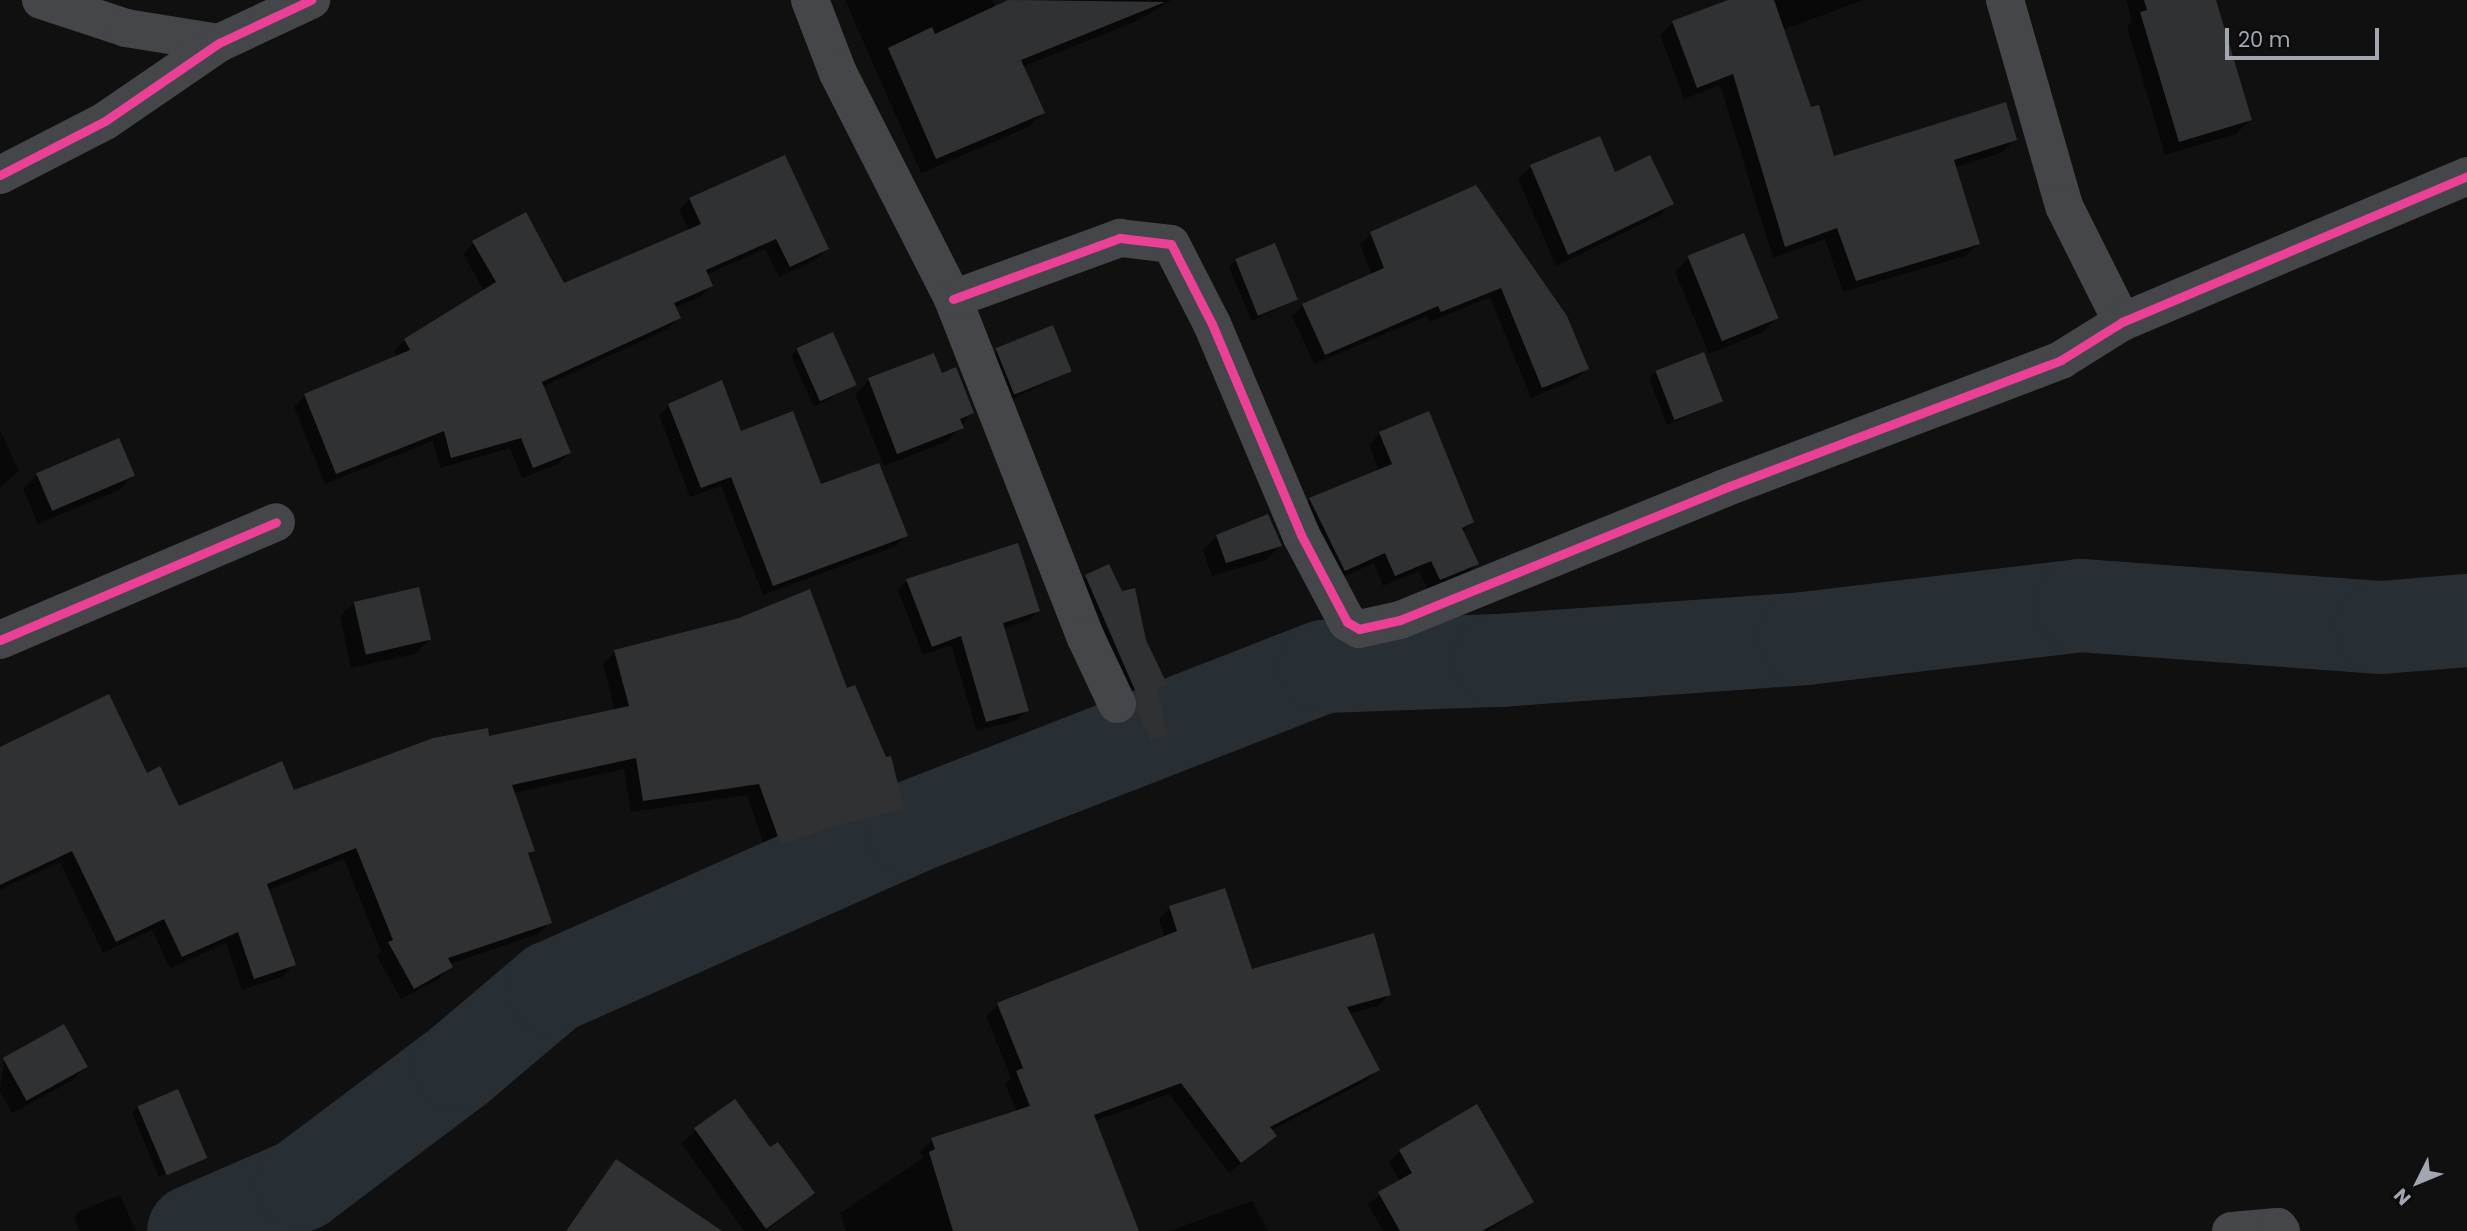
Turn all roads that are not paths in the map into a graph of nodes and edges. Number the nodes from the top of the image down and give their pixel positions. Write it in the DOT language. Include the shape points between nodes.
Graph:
graph roads {
  1 [pos="41,0"];
  2 [pos="311,0"];
  3 [pos="810,0"];
  4 [pos="2005,0"];
  5 [pos="219,43"];
  6 [pos="0,175"];
  7 [pos="2467,176"];
  8 [pos="953,299"];
  9 [pos="2122,322"];
  10 [pos="276,522"];
  11 [pos="0,640"];
  12 [pos="1117,704"];
  13 [pos="2231,1231"];
  14 [pos="2281,1231"];
  1 -- 5 [label="street" via="126,28"];
  2 -- 5 [label="street"];
  3 -- 8 [label="street" via="838,73"];
  4 -- 9 [label="street" via="2064,206"];
  5 -- 6 [label="street" via="105,121"];
  7 -- 9 [label="street"];
  8 -- 9 [label="street" via="1121,238 1171,244 1212,324 1301,536 1347,622 1359,628 1401,620 1722,489 2061,359"];
  8 -- 12 [label="street" via="1086,638"];
  10 -- 11 [label="street"];
  13 -- 14 [label="street" via="2277,1227"];
}
